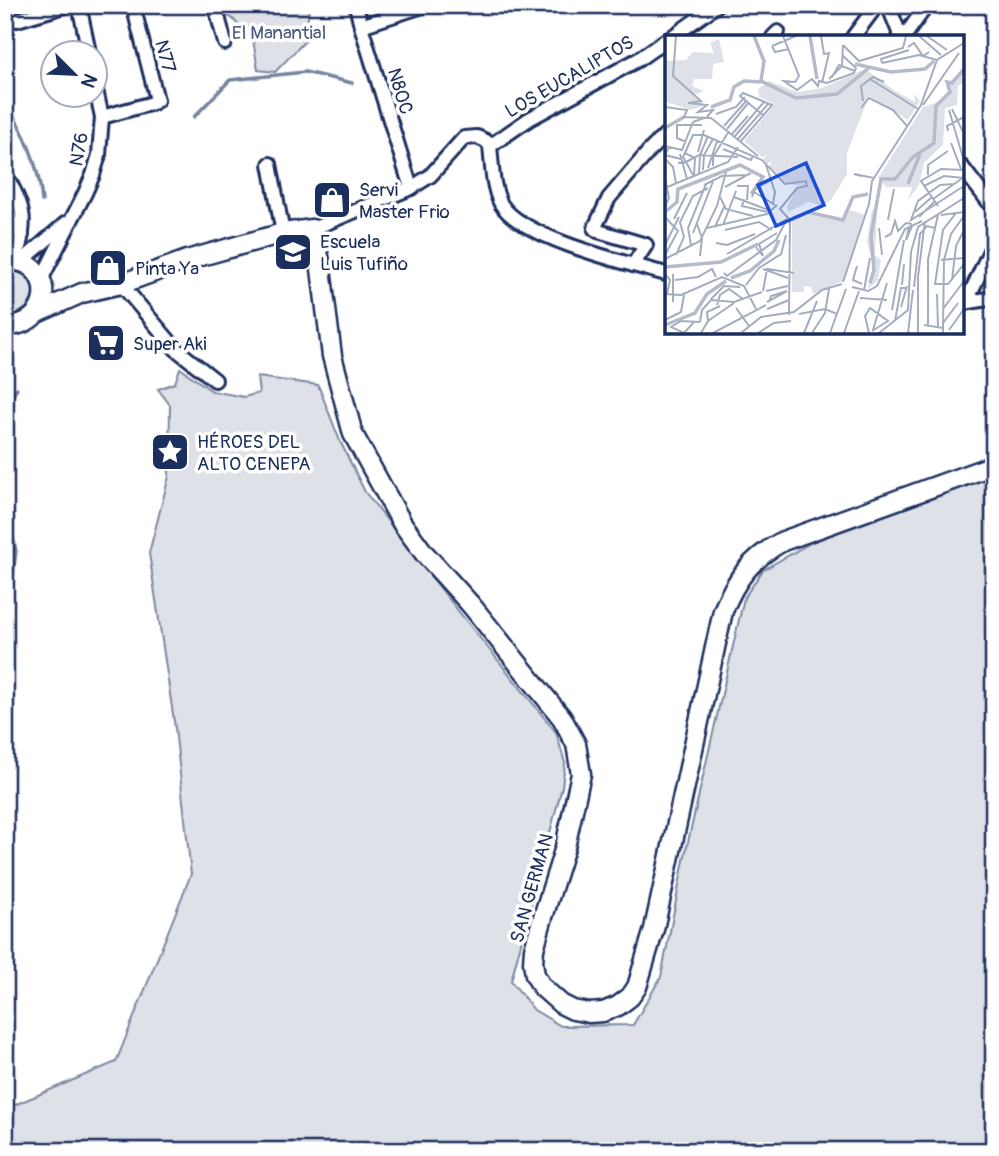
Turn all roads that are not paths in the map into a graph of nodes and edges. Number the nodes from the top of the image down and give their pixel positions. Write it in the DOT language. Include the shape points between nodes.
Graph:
graph roads {
  1 [pos="68,5"];
  2 [pos="79,5"];
  3 [pos="133,5"];
  4 [pos="215,5"];
  5 [pos="356,5"];
  6 [pos="426,5"];
  7 [pos="717,5"];
  8 [pos="877,5"];
  9 [pos="888,5"];
  10 [pos="928,5"];
  11 [pos="17,20"];
  12 [pos="361,26"];
  13 [pos="675,35"];
  14 [pos="854,35"];
  15 [pos="901,35"];
  16 [pos="904,35"];
  17 [pos="86,38"];
  18 [pos="665,41"];
  19 [pos="225,43"];
  20 [pos="100,108"];
  21 [pos="102,117"];
  22 [pos="665,136"];
  23 [pos="490,146"];
  24 [pos="270,164"];
  25 [pos="964,170"];
  26 [pos="5,174"];
  27 [pos="411,188"];
  28 [pos="5,202"];
  29 [pos="994,209"];
  30 [pos="71,218"];
  31 [pos="312,229"];
  32 [pos="284,233"];
  33 [pos="22,235"];
  34 [pos="994,242"];
  35 [pos="14,261"];
  36 [pos="633,265"];
  37 [pos="665,273"];
  38 [pos="41,281"];
  39 [pos="121,284"];
  40 [pos="82,293"];
  41 [pos="994,299"];
  42 [pos="964,303"];
  43 [pos="37,313"];
  44 [pos="5,326"];
  45 [pos="215,380"];
  46 [pos="994,465"];
  1 -- 11 [label="street"];
  2 -- 17 [label="street"];
  3 -- 21 [label="street, N77" via="157,100"];
  4 -- 19 [label="street"];
  5 -- 12 [label="street, N80C"];
  6 -- 12 [label="street"];
  7 -- 13 [label="street"];
  8 -- 14 [label="street"];
  9 -- 15 [label="street"];
  10 -- 16 [label="street"];
  12 -- 27 [label="street, N80C"];
  18 -- 23 [label="street, LOS EUCALIPTOS"];
  20 -- 21 [label="street, N76"];
  21 -- 30 [label="street, N76" via="93,175"];
  22 -- 36 [label="street" via="609,198 595,229 646,244"];
  23 -- 27 [label="street" via="477,137 464,138 430,176"];
  23 -- 36 [label="street" via="495,188 501,204 515,219 550,238"];
  24 -- 32 [label="street"];
  25 -- 29 [label="street"];
  26 -- 33 [label="street" via="22,206"];
  27 -- 31 [label="street"];
  28 -- 33 [label="street"];
  30 -- 35 [label="street, N76"];
  30 -- 38 [label="street, N76"];
  31 -- 32 [label="main road"];
  31 -- 46 [label="main road, SAN GERMAN" via="331,356 353,434 402,523 562,718 576,744 581,774 533,962 542,987 573,1010 603,1012 618,1006 637,987 654,929 723,611 741,576 763,552 783,541"];
  32 -- 39 [label="main road"];
  33 -- 35 [label="street"];
  34 -- 42 [label="street"];
  35 -- 38 [label="main road" via="33,269"];
  36 -- 37 [label="street"];
  38 -- 40 [label="main road"];
  38 -- 43 [label="main road" via="44,292"];
  39 -- 40 [label="main road"];
  39 -- 45 [label="street" via="176,349"];
  40 -- 43 [label="main road"];
  41 -- 42 [label="street"];
  43 -- 44 [label="main road" via="26,323"];
}
